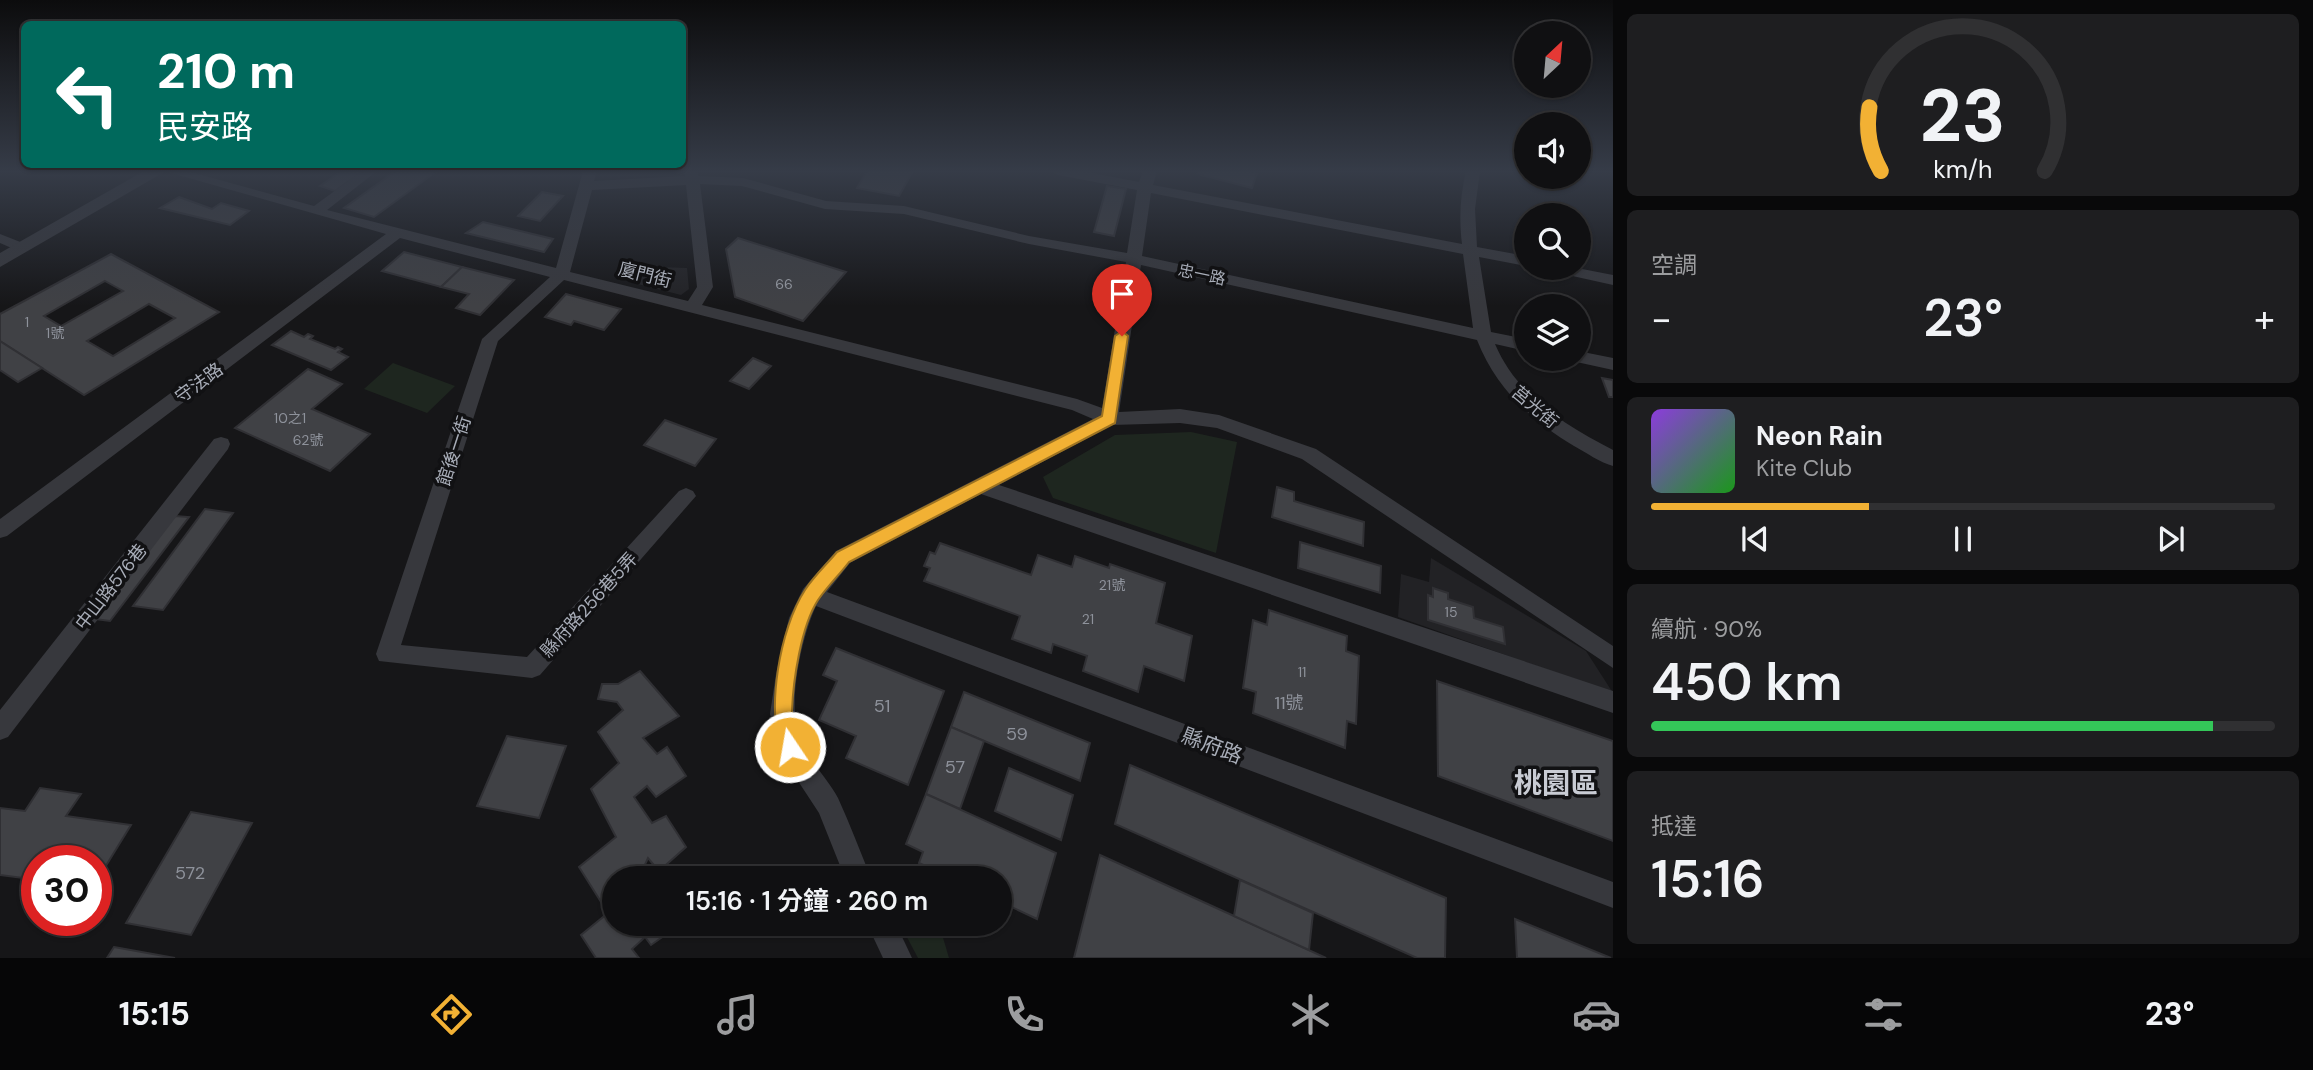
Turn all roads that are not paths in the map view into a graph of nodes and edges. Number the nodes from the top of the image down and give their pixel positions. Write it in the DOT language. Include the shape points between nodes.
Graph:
graph roads {
  1 [pos="80,216"];
  2 [pos="333,216"];
  3 [pos="578,216"];
  4 [pos="697,216"];
  5 [pos="928,216"];
  6 [pos="1142,216"];
  7 [pos="1317,216"];
  8 [pos="1466,216"];
  9 [pos="397,233"];
  10 [pos="0,238"];
  11 [pos="23,248"];
  12 [pos="1470,249"];
  13 [pos="1514,258"];
  14 [pos="1134,259"];
  15 [pos="0,261"];
  16 [pos="562,274"];
  17 [pos="1591,276"];
  18 [pos="1613,281"];
  19 [pos="693,306"];
  20 [pos="1484,336"];
  21 [pos="1514,342"];
  22 [pos="1591,360"];
  23 [pos="1613,364"];
  24 [pos="1109,419"];
  25 [pos="221,444"];
  26 [pos="1613,459"];
  27 [pos="980,486"];
  28 [pos="686,496"];
  29 [pos="8,511"];
  30 [pos="0,530"];
  31 [pos="811,595"];
  32 [pos="387,654"];
  33 [pos="1613,658"];
  34 [pos="1613,702"];
  35 [pos="0,729"];
  36 [pos="852,866"];
  37 [pos="1613,895"];
  38 [pos="887,936"];
  39 [pos="898,958"];
  1 -- 11 [label="street"];
  2 -- 9 [label="street, 廈門街"];
  3 -- 16 [label="street"];
  4 -- 19 [label="street" via="705,287"];
  5 -- 14 [label="street, 忠一路"];
  6 -- 14 [label="street"];
  7 -- 12 [label="street"];
  8 -- 12 [label="street, 莒光街"];
  9 -- 16 [label="street, 廈門街"];
  9 -- 29 [label="street, 守法路"];
  10 -- 11 [label="street"];
  11 -- 15 [label="street"];
  12 -- 13 [label="street"];
  12 -- 20 [label="street, 莒光街"];
  14 -- 20 [label="street, 忠一路"];
  14 -- 24 [label="street"];
  16 -- 19 [label="street, 廈門街"];
  16 -- 32 [label="street, 館後一街" via="490,339"];
  17 -- 18 [label="street"];
  19 -- 24 [label="street, 廈門街" via="1077,405"];
  20 -- 21 [label="street, 忠一路"];
  20 -- 26 [label="street, 莒光街" via="1500,372 1521,399"];
  22 -- 23 [label="street"];
  24 -- 27 [label="street"];
  24 -- 33 [label="street" via="1180,416 1219,422 1309,454"];
  25 -- 35 [label="street, 中山路576巷"];
  27 -- 31 [label="street" via="843,557"];
  27 -- 34 [label="street"];
  28 -- 32 [label="street, 縣府路256巷5弄" via="532,668"];
  29 -- 30 [label="street, 守法路"];
  31 -- 36 [label="street" via="800,618 782,714 790,747 828,805"];
  31 -- 37 [label="street, 縣府路"];
  38 -- 39 [label="street"];
}
